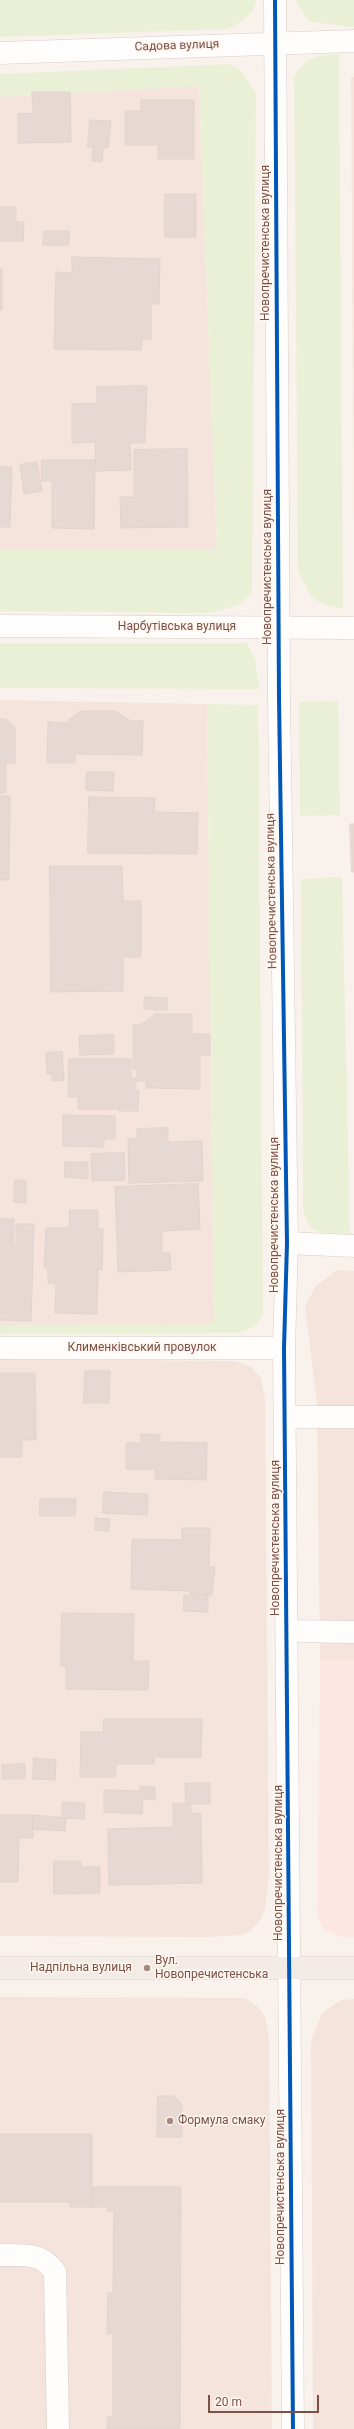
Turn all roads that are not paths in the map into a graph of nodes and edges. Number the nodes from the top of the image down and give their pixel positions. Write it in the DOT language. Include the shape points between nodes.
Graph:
graph roads {
  1 [pos="275,0"];
  2 [pos="354,41"];
  3 [pos="275,42"];
  4 [pos="0,53"];
  5 [pos="0,626"];
  6 [pos="279,628"];
  7 [pos="354,628"];
  8 [pos="287,1243"];
  9 [pos="354,1246"];
  10 [pos="0,1348"];
  11 [pos="284,1348"];
  12 [pos="286,1416"];
  13 [pos="354,1416"];
  14 [pos="287,1631"];
  15 [pos="354,1632"];
  16 [pos="289,1966"];
  17 [pos="0,1968"];
  18 [pos="354,1968"];
  19 [pos="0,2255"];
  20 [pos="58,2429"];
  21 [pos="293,2429"];
  1 -- 3 [label="street, Новопречистенська вулиця"];
  2 -- 3 [label="street, Садова вулиця"];
  3 -- 4 [label="street, Садова вулиця"];
  3 -- 6 [label="street, Новопречистенська вулиця"];
  5 -- 6 [label="street, Нарбутівська вулиця"];
  6 -- 7 [label="street, Нарбутівська вулиця"];
  6 -- 8 [label="street, Новопречистенська вулиця"];
  8 -- 9 [label="street"];
  8 -- 11 [label="street, Новопречистенська вулиця"];
  10 -- 11 [label="street, Клименківський провулок"];
  11 -- 12 [label="street, Новопречистенська вулиця"];
  12 -- 13 [label="street"];
  12 -- 14 [label="street, Новопречистенська вулиця"];
  14 -- 15 [label="street"];
  14 -- 16 [label="street, Новопречистенська вулиця"];
  16 -- 17 [label="main road, Надпільна вулиця"];
  16 -- 18 [label="main road, Надпільна вулиця"];
  16 -- 21 [label="street, Новопречистенська вулиця"];
  19 -- 20 [label="street" via="40,2257 49,2263 55,2272"];
}
